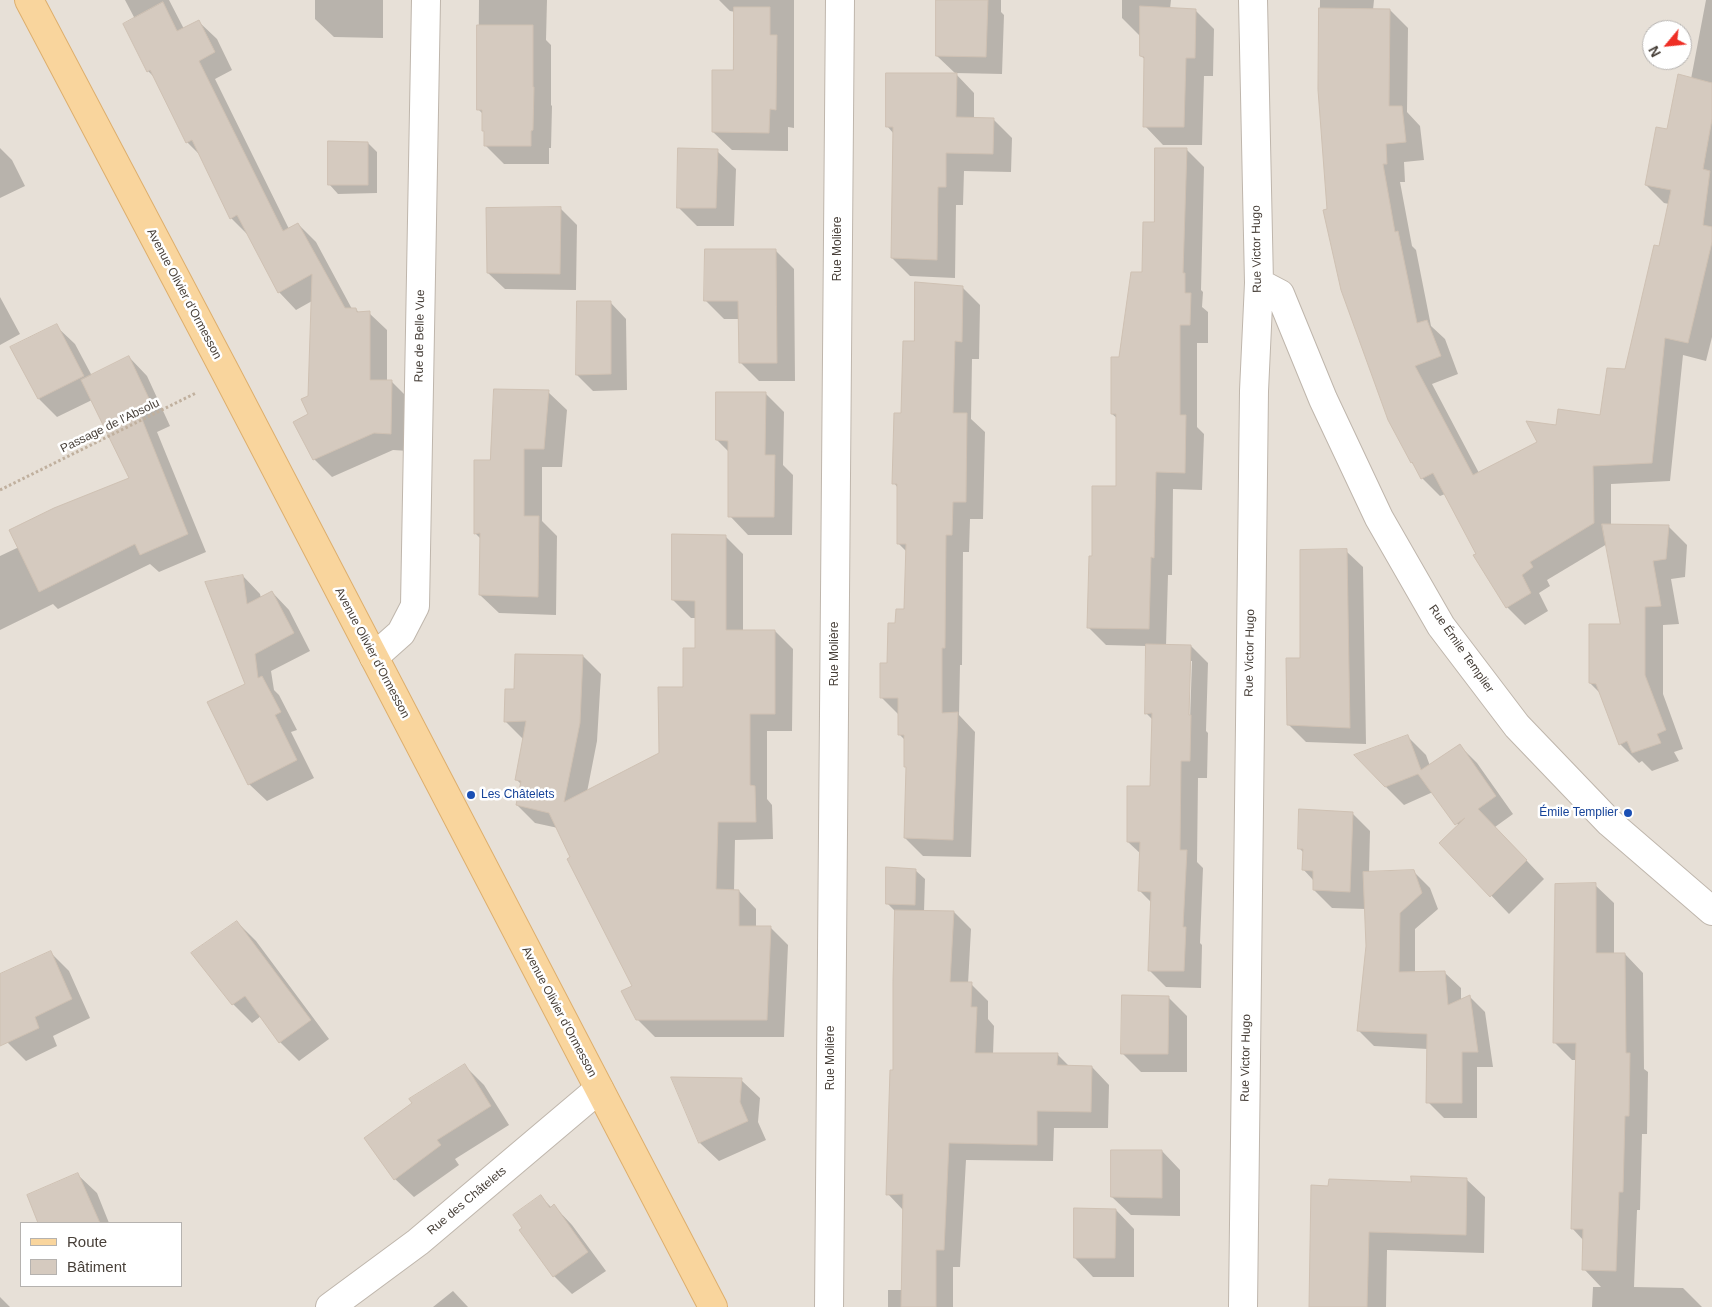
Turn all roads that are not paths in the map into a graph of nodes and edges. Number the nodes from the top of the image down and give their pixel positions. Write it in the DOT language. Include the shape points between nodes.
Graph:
graph roads {
  1 [pos="29,0"];
  2 [pos="426,0"];
  3 [pos="840,0"];
  4 [pos="1253,0"];
  5 [pos="1259,283"];
  6 [pos="374,657"];
  7 [pos="1712,911"];
  8 [pos="599,1088"];
  9 [pos="330,1307"];
  10 [pos="712,1307"];
  11 [pos="829,1307"];
  12 [pos="1243,1307"];
  1 -- 6 [label="main road, Avenue Olivier d'Ormesson"];
  2 -- 6 [label="street, Rue de Belle Vue" via="414,606 401,632"];
  3 -- 11 [label="street, Rue Molière"];
  4 -- 5 [label="street, Rue Victor Hugo"];
  5 -- 7 [label="street, Rue Émile Templier" via="1280,294 1323,399 1379,518 1441,626 1523,733 1610,823"];
  5 -- 12 [label="street, Rue Victor Hugo" via="1254,391"];
  6 -- 8 [label="main road, Avenue Olivier d'Ormesson"];
  8 -- 9 [label="street, Rue des Châtelets" via="418,1242"];
  8 -- 10 [label="main road, Avenue Olivier d'Ormesson"];
}
